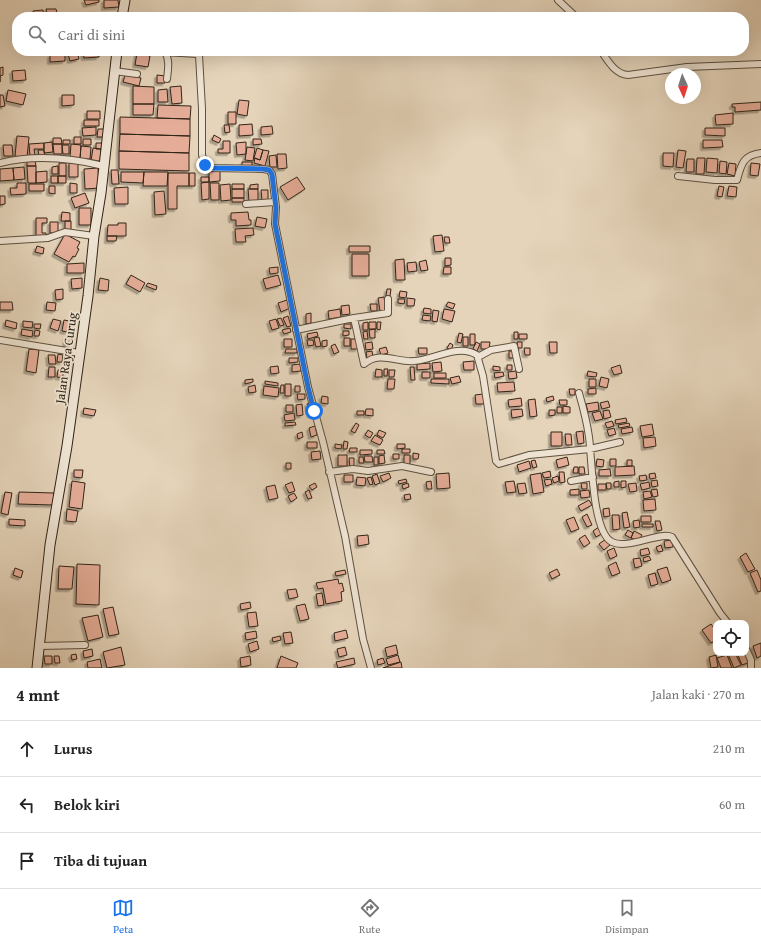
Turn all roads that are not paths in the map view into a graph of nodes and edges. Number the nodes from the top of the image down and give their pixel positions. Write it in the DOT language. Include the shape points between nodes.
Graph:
graph roads {
  1 [pos="124,0"];
  2 [pos="558,0"];
  3 [pos="123,12"];
  4 [pos="571,12"];
  5 [pos="116,56"];
  6 [pos="167,56"];
  7 [pos="199,56"];
  8 [pos="604,56"];
  9 [pos="761,64"];
  10 [pos="114,72"];
  11 [pos="137,74"];
  12 [pos="167,80"];
  13 [pos="761,153"];
  14 [pos="0,163"];
  15 [pos="104,166"];
  16 [pos="678,176"];
  17 [pos="275,202"];
  18 [pos="246,204"];
  19 [pos="94,236"];
  20 [pos="0,241"];
  21 [pos="388,299"];
  22 [pos="354,318"];
  23 [pos="296,330"];
  24 [pos="0,340"];
  25 [pos="79,353"];
  26 [pos="478,357"];
  27 [pos="519,369"];
  28 [pos="579,393"];
  29 [pos="620,442"];
  30 [pos="590,449"];
  31 [pos="329,472"];
  32 [pos="430,472"];
  33 [pos="593,477"];
  34 [pos="571,481"];
  35 [pos="726,620"];
  36 [pos="86,645"];
  37 [pos="40,646"];
  38 [pos="749,656"];
  39 [pos="38,668"];
  40 [pos="371,668"];
  41 [pos="751,668"];
  1 -- 3 [label="street"];
  2 -- 4 [label="street"];
  5 -- 10 [label="street, Jalan Raya Curug"];
  6 -- 12 [label="street"];
  7 -- 17 [label="street" via="202,155 205,165 209,168 269,170 274,182"];
  8 -- 9 [label="street" via="622,75 687,67"];
  10 -- 11 [label="street"];
  10 -- 15 [label="street, Jalan Raya Curug"];
  13 -- 16 [label="street" via="745,160 737,180"];
  14 -- 15 [label="street" via="51,159"];
  15 -- 19 [label="street, Jalan Raya Curug"];
  17 -- 18 [label="street"];
  17 -- 23 [label="street" via="275,224"];
  19 -- 20 [label="street" via="63,232 48,238"];
  19 -- 25 [label="street, Jalan Raya Curug"];
  21 -- 22 [label="street" via="388,313"];
  22 -- 23 [label="street"];
  22 -- 26 [label="street" via="364,364 381,357 412,362 455,352 471,352"];
  23 -- 31 [label="street"];
  24 -- 25 [label="street"];
  25 -- 37 [label="street, Jalan Raya Curug" via="67,446 50,545"];
  26 -- 27 [label="street" via="491,350 514,346"];
  26 -- 30 [label="street" via="496,461 499,464 538,454"];
  28 -- 30 [label="street" via="586,417"];
  29 -- 30 [label="street"];
  30 -- 33 [label="street"];
  31 -- 32 [label="street" via="353,469 368,471 402,466"];
  31 -- 40 [label="street" via="345,536 363,639"];
  33 -- 34 [label="street"];
  33 -- 35 [label="street" via="598,518 608,539 619,544 667,535 672,537"];
  36 -- 37 [label="street"];
  37 -- 39 [label="street, Jalan Raya Curug"];
  38 -- 41 [label="street"];
}
